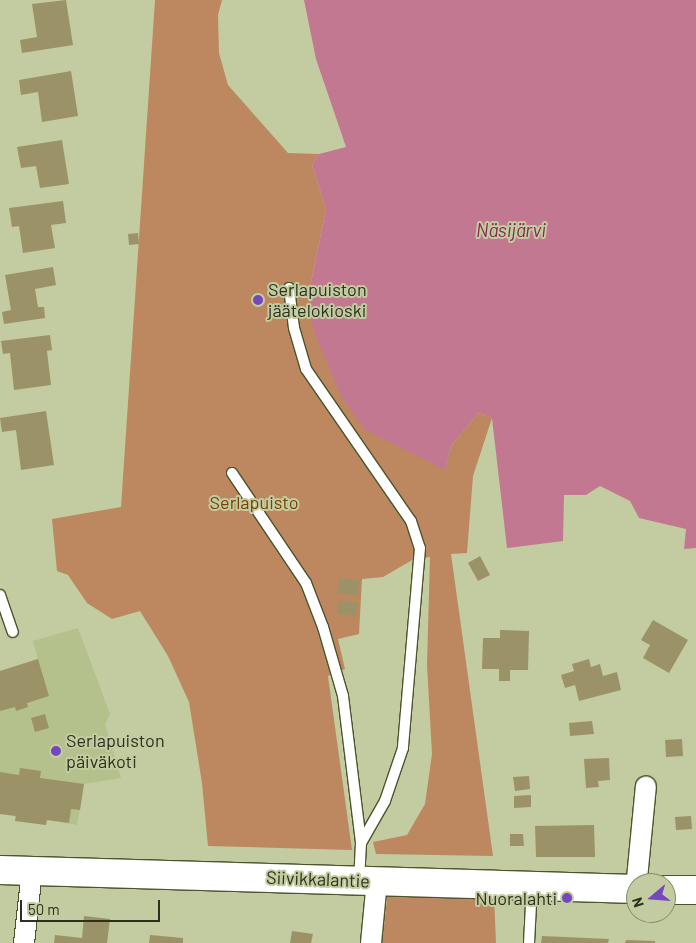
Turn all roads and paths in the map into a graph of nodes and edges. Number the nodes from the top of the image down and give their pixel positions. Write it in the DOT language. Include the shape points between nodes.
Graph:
graph roads {
  1 [pos="289,288"];
  2 [pos="232,473"];
  3 [pos="0,595"];
  4 [pos="12,632"];
  5 [pos="646,786"];
  6 [pos="362,843"];
  7 [pos="0,870"];
  8 [pos="32,872"];
  9 [pos="638,873"];
  10 [pos="368,880"];
  11 [pos="532,885"];
  12 [pos="626,889"];
  13 [pos="676,890"];
  14 [pos="696,890"];
  15 [pos="24,943"];
  16 [pos="371,943"];
  17 [pos="529,943"];
  1 -- 6 [label="lane" via="294,328 306,369 411,521 420,548 403,748 385,801"];
  2 -- 6 [label="lane" via="306,583 323,627 343,696"];
  3 -- 4 [label="lane"];
  5 -- 9 [label="street"];
  6 -- 10 [label="lane"];
  7 -- 8 [label="main road, Siivikkalantie"];
  8 -- 10 [label="main road, Siivikkalantie"];
  8 -- 15 [label="street"];
  10 -- 11 [label="main road, Siivikkalantie"];
  10 -- 16 [label="street"];
  11 -- 12 [label="main road, Siivikkalantie"];
  11 -- 17 [label="lane"];
  13 -- 14 [label="main road"];
}
